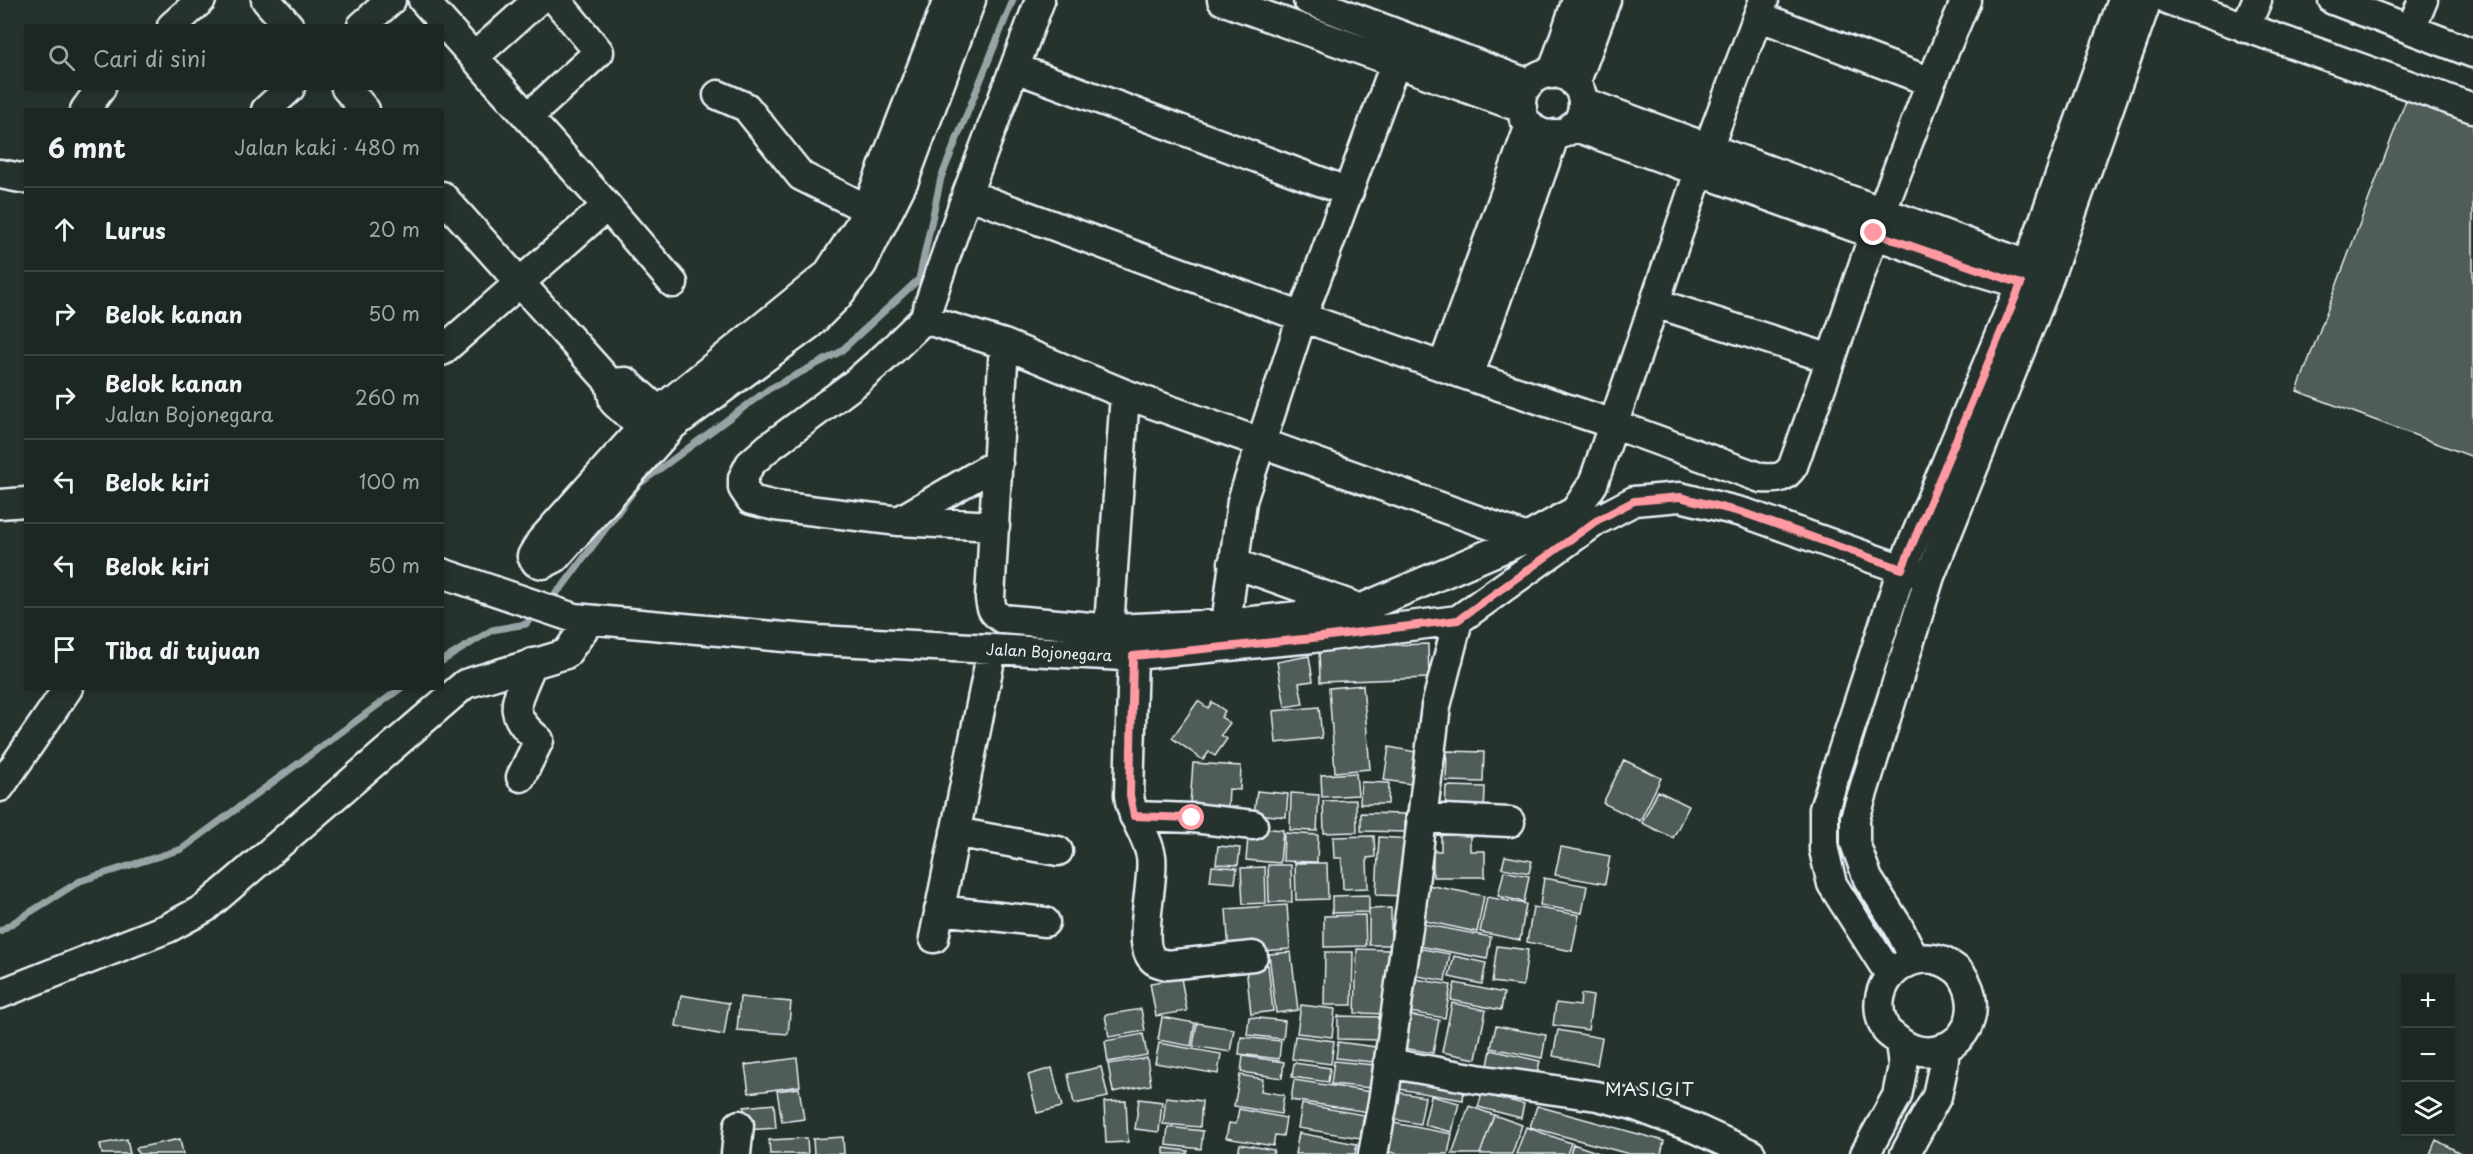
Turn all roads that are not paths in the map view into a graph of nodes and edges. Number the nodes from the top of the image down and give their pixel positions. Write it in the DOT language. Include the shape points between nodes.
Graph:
graph roads {
  1 [pos="201,0"];
  2 [pos="266,0"];
  3 [pos="391,0"];
  4 [pos="423,0"];
  5 [pos="537,0"];
  6 [pos="556,0"];
  7 [pos="948,0"];
  8 [pos="971,0"];
  9 [pos="1040,0"];
  10 [pos="1222,0"];
  11 [pos="1308,0"];
  12 [pos="1577,0"];
  13 [pos="1606,0"];
  14 [pos="1966,0"];
  15 [pos="2123,0"];
  16 [pos="2147,0"];
  17 [pos="2169,0"];
  18 [pos="2333,0"];
  19 [pos="2423,0"];
  20 [pos="1761,8"];
  21 [pos="2251,15"];
  22 [pos="2400,17"];
  23 [pos="174,24"];
  24 [pos="287,24"];
  25 [pos="364,24"];
  26 [pos="1400,50"];
  27 [pos="2473,53"];
  28 [pos="474,57"];
  29 [pos="1014,68"];
  30 [pos="1931,82"];
  31 [pos="100,90"];
  32 [pos="288,90"];
  33 [pos="348,90"];
  34 [pos="718,95"];
  35 [pos="1552,105"];
  36 [pos="86,108"];
  37 [pos="268,108"];
  38 [pos="363,108"];
  39 [pos="2473,108"];
  40 [pos="528,117"];
  41 [pos="1704,161"];
  42 [pos="0,174"];
  43 [pos="24,179"];
  44 [pos="1349,192"];
  45 [pos="967,194"];
  46 [pos="444,198"];
  47 [pos="607,206"];
  48 [pos="867,209"];
  49 [pos="1878,222"];
  50 [pos="853,257"];
  51 [pos="2036,278"];
  52 [pos="672,283"];
  53 [pos="521,284"];
  54 [pos="1655,303"];
  55 [pos="1302,317"];
  56 [pos="924,319"];
  57 [pos="1004,344"];
  58 [pos="444,349"];
  59 [pos="1831,359"];
  60 [pos="1456,371"];
  61 [pos="1125,394"];
  62 [pos="1613,424"];
  63 [pos="1260,444"];
  64 [pos="998,463"];
  65 [pos="24,502"];
  66 [pos="0,504"];
  67 [pos="899,521"];
  68 [pos="994,526"];
  69 [pos="1527,538"];
  70 [pos="1233,563"];
  71 [pos="1902,569"];
  72 [pos="444,574"];
  73 [pos="1930,576"];
  74 [pos="1360,609"];
  75 [pos="582,619"];
  76 [pos="1458,620"];
  77 [pos="1227,624"];
  78 [pos="1112,629"];
  79 [pos="992,650"];
  80 [pos="1133,656"];
  81 [pos="532,663"];
  82 [pos="67,690"];
  83 [pos="521,777"];
  84 [pos="0,787"];
  85 [pos="1134,816"];
  86 [pos="1421,818"];
  87 [pos="1510,822"];
  88 [pos="1252,825"];
  89 [pos="955,832"];
  90 [pos="1058,851"];
  91 [pos="939,910"];
  92 [pos="1045,922"];
  93 [pos="934,939"];
  94 [pos="1253,956"];
  95 [pos="1915,960"];
  96 [pos="1890,975"];
  97 [pos="0,994"];
  98 [pos="1900,1042"];
  99 [pos="1945,1047"];
  100 [pos="1388,1063"];
  101 [pos="739,1125"];
  102 [pos="736,1154"];
  103 [pos="1373,1154"];
  104 [pos="1751,1154"];
  105 [pos="1865,1154"];
  106 [pos="1905,1154"];
  1 -- 23 [label="street"];
  2 -- 24 [label="street"];
  3 -- 25 [label="street"];
  4 -- 28 [label="street"];
  5 -- 28 [label="street"];
  6 -- 40 [label="street" via="599,52"];
  7 -- 48 [label="street"];
  8 -- 50 [label="street" via="904,180"];
  9 -- 29 [label="street"];
  10 -- 26 [label="street"];
  11 -- 26 [label="street"];
  12 -- 35 [label="street"];
  13 -- 35 [label="street"];
  14 -- 30 [label="street"];
  15 -- 51 [label="street"];
  16 -- 51 [label="street"];
  17 -- 21 [label="street"];
  18 -- 22 [label="street"];
  19 -- 22 [label="street"];
  20 -- 30 [label="street"];
  20 -- 41 [label="street"];
  21 -- 39 [label="street"];
  22 -- 27 [label="street"];
  26 -- 35 [label="street"];
  26 -- 44 [label="street"];
  28 -- 40 [label="street"];
  29 -- 44 [label="street"];
  29 -- 45 [label="street"];
  30 -- 49 [label="street"];
  31 -- 36 [label="street"];
  32 -- 37 [label="street"];
  33 -- 38 [label="street"];
  34 -- 48 [label="street" via="746,107 801,176"];
  35 -- 41 [label="street"];
  35 -- 60 [label="street"];
  40 -- 47 [label="street"];
  41 -- 49 [label="street"];
  41 -- 54 [label="street"];
  42 -- 43 [label="street"];
  44 -- 55 [label="street"];
  45 -- 55 [label="street"];
  45 -- 56 [label="street"];
  46 -- 53 [label="street"];
  47 -- 52 [label="street"];
  47 -- 53 [label="street"];
  48 -- 50 [label="street"];
  49 -- 51 [label="street"];
  49 -- 59 [label="street"];
  50 -- 53 [label="street" via="837,297 809,325 658,426 626,382 610,383"];
  51 -- 71 [label="street"];
  51 -- 73 [label="street"];
  53 -- 58 [label="street"];
  54 -- 59 [label="street"];
  54 -- 62 [label="street"];
  55 -- 60 [label="street"];
  55 -- 63 [label="street"];
  56 -- 57 [label="street"];
  56 -- 67 [label="street" via="854,384 768,448 750,464 743,478 743,489 751,500 775,507"];
  57 -- 61 [label="street"];
  57 -- 64 [label="street"];
  59 -- 62 [label="street" via="1793,466 1788,475 1775,479 1761,478"];
  60 -- 62 [label="street"];
  61 -- 63 [label="street"];
  61 -- 78 [label="street"];
  62 -- 69 [label="street" via="1593,484 1575,511"];
  63 -- 69 [label="street"];
  63 -- 70 [label="street" via="1242,501"];
  64 -- 67 [label="street"];
  64 -- 68 [label="street"];
  65 -- 66 [label="street"];
  67 -- 68 [label="street"];
  68 -- 78 [label="street" via="990,598 993,613 1003,619"];
  69 -- 74 [label="street"];
  70 -- 74 [label="street"];
  70 -- 77 [label="street"];
  71 -- 73 [label="street, Jalan Bojonegara"];
  71 -- 76 [label="street, Jalan Bojonegara" via="1744,513 1701,502 1680,497 1634,501 1596,521"];
  71 -- 96 [label="street" via="1824,809 1824,850 1832,884"];
  72 -- 75 [label="street, Jalan Bojonegara"];
  73 -- 95 [label="street" via="1855,818 1855,843 1868,879"];
  74 -- 77 [label="street"];
  75 -- 79 [label="street, Jalan Bojonegara" via="818,640"];
  75 -- 81 [label="street" via="566,654"];
  76 -- 80 [label="street, Jalan Bojonegara"];
  76 -- 86 [label="street" via="1436,706"];
  77 -- 78 [label="street"];
  79 -- 80 [label="street, Jalan Bojonegara"];
  79 -- 89 [label="street"];
  80 -- 85 [label="street" via="1130,795"];
  81 -- 83 [label="street" via="516,715 522,726 539,740"];
  81 -- 97 [label="street" via="465,684 205,908 168,928"];
  82 -- 84 [label="street"];
  85 -- 88 [label="street"];
  85 -- 94 [label="street" via="1152,863 1145,935 1149,956 1156,963 1167,965"];
  86 -- 87 [label="street"];
  86 -- 100 [label="street"];
  89 -- 90 [label="street"];
  89 -- 91 [label="street"];
  91 -- 92 [label="street"];
  91 -- 93 [label="street"];
  95 -- 96 [label="street" via="1902,964"];
  95 -- 99 [label="street" via="1938,959 1965,978 1972,1000 1971,1022 1962,1036"];
  96 -- 98 [label="street" via="1881,990 1882,1015 1887,1031"];
  98 -- 99 [label="street" via="1911,1050 1927,1052"];
  98 -- 105 [label="street" via="1904,1066 1897,1096"];
  99 -- 106 [label="street" via="1937,1096"];
  100 -- 103 [label="street"];
  100 -- 104 [label="street" via="1633,1105"];
  101 -- 102 [label="street"];
}
